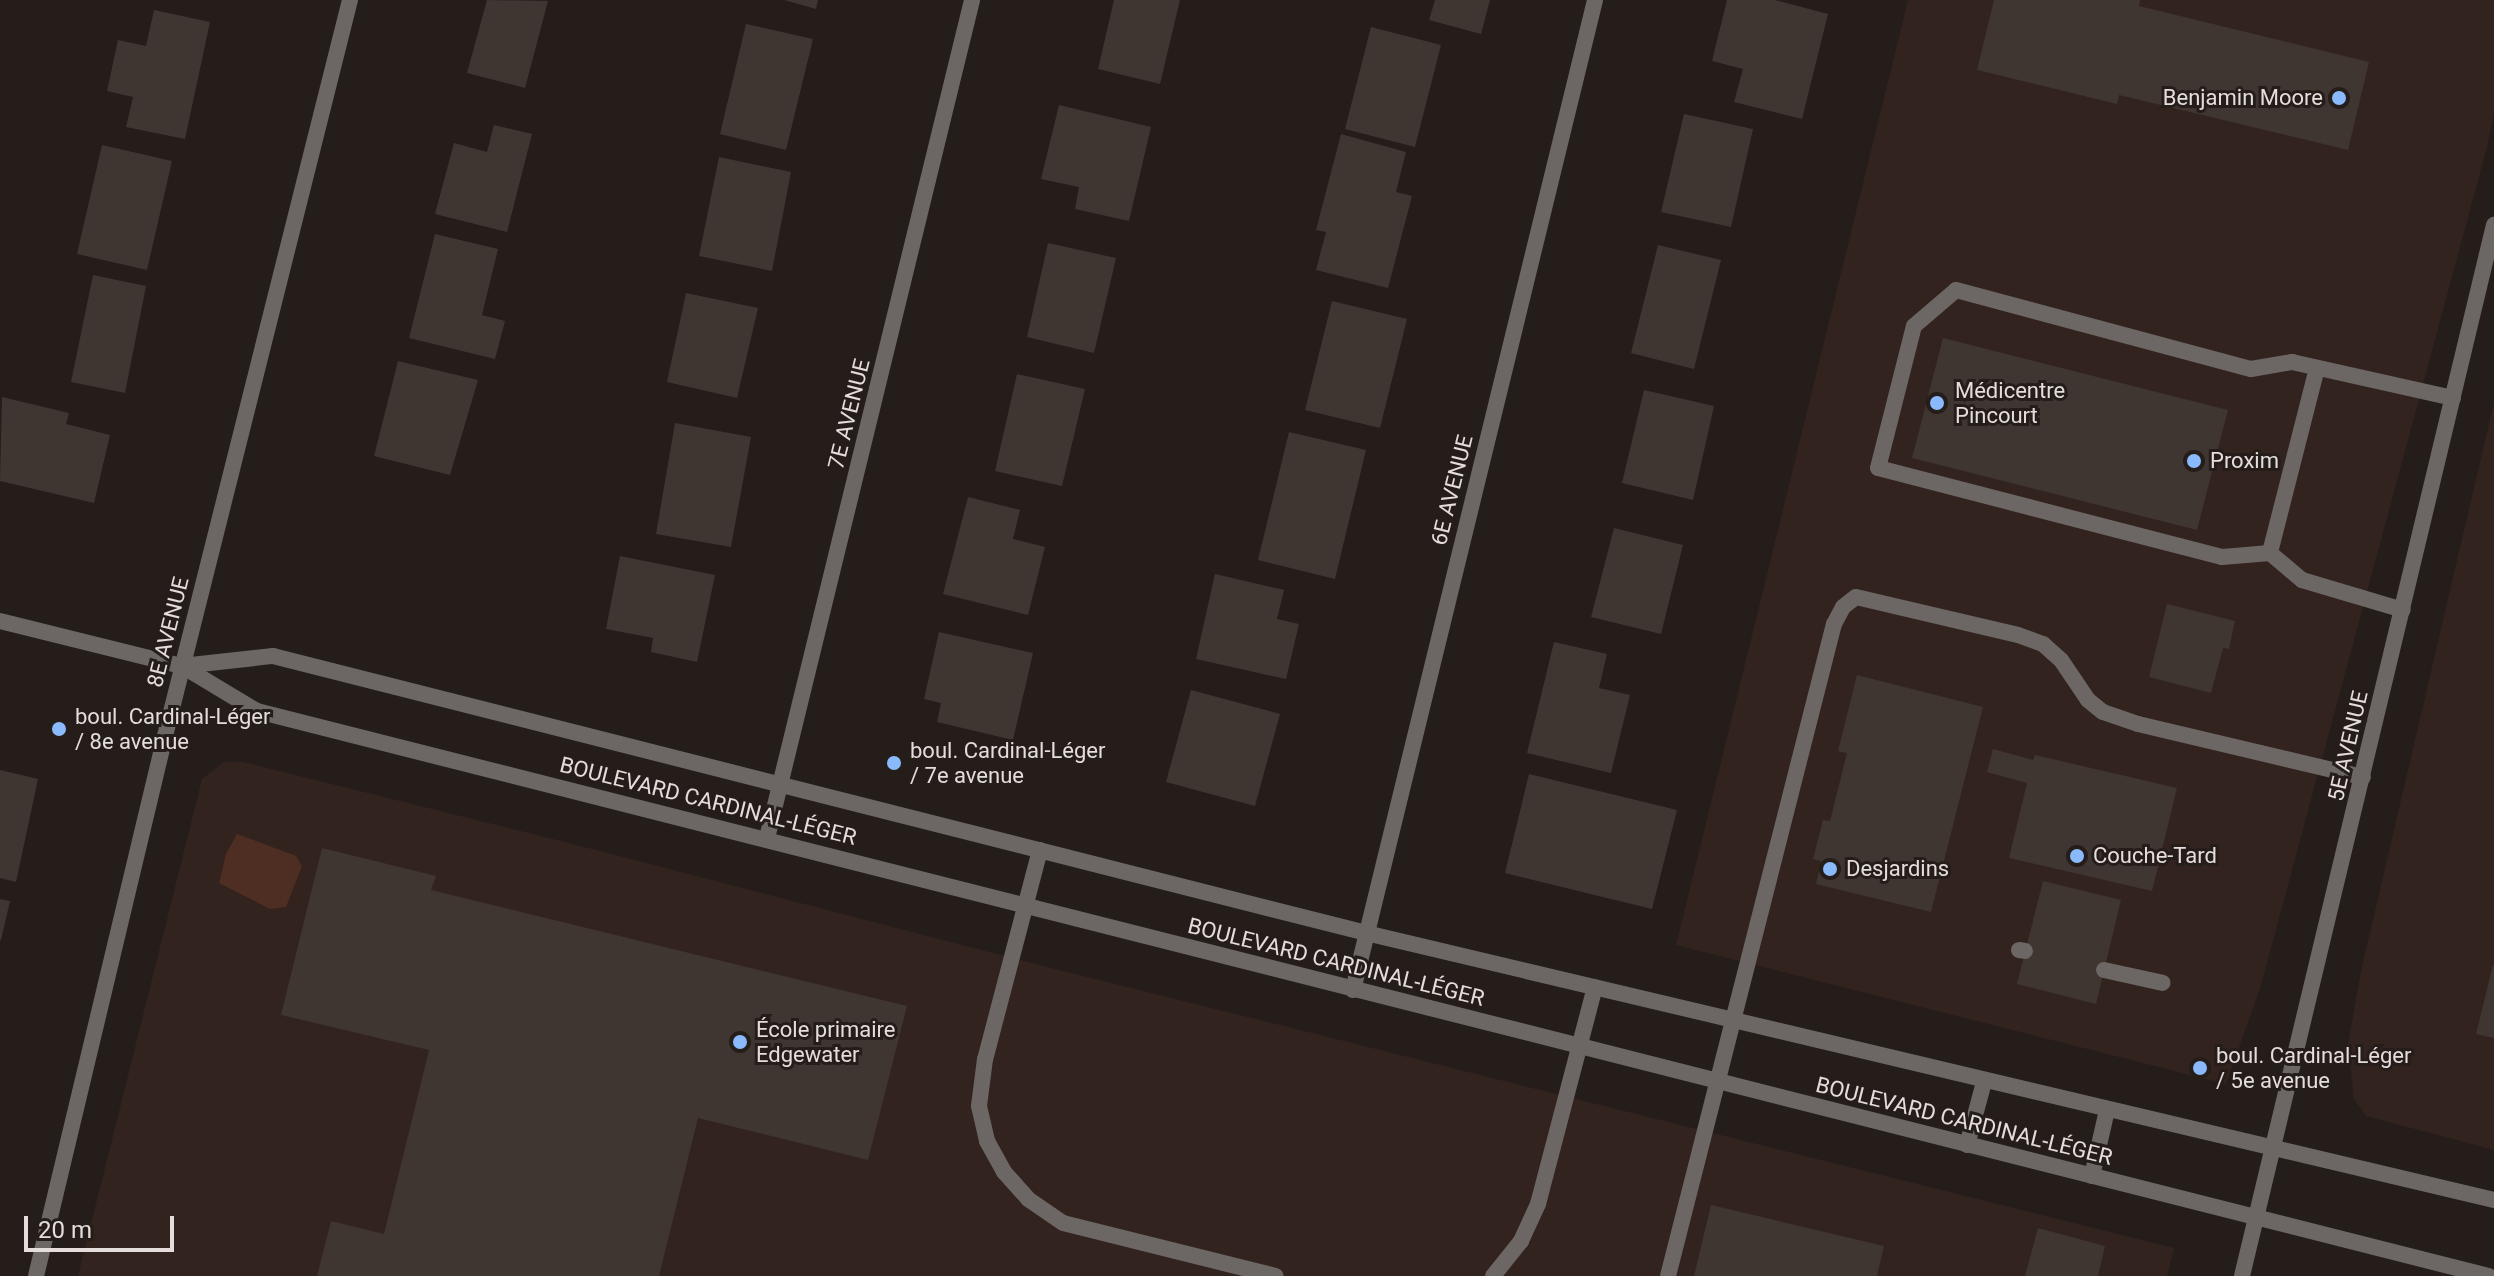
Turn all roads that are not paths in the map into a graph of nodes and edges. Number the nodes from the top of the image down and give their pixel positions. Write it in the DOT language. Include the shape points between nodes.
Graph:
graph roads {
  1 [pos="350,0"];
  2 [pos="972,0"];
  3 [pos="1595,0"];
  4 [pos="2494,225"];
  5 [pos="2317,368"];
  6 [pos="2453,398"];
  7 [pos="2270,553"];
  8 [pos="2403,610"];
  9 [pos="0,621"];
  10 [pos="182,666"];
  11 [pos="2363,777"];
  12 [pos="780,784"];
  13 [pos="767,838"];
  14 [pos="1040,850"];
  15 [pos="1026,905"];
  16 [pos="1366,933"];
  17 [pos="2104,970"];
  18 [pos="2163,983"];
  19 [pos="1595,987"];
  20 [pos="1353,990"];
  21 [pos="1731,1021"];
  22 [pos="1579,1047"];
  23 [pos="1718,1082"];
  24 [pos="1984,1082"];
  25 [pos="2107,1110"];
  26 [pos="1967,1145"];
  27 [pos="2275,1149"];
  28 [pos="2092,1176"];
  29 [pos="2494,1200"];
  30 [pos="2257,1218"];
  31 [pos="36,1276"];
  32 [pos="1275,1276"];
  33 [pos="1493,1276"];
  34 [pos="1668,1276"];
  35 [pos="2242,1276"];
  36 [pos="2489,1276"];
  1 -- 10 [label="street, 8E AVENUE"];
  2 -- 12 [label="street, 7E AVENUE"];
  3 -- 16 [label="street, 6E AVENUE"];
  4 -- 6 [label="street, 5E AVENUE"];
  5 -- 6 [label="street"];
  5 -- 7 [label="street"];
  5 -- 7 [label="street" via="2292,362 2251,369 1956,290 1914,326 1878,468 2222,557"];
  6 -- 8 [label="street, 5E AVENUE"];
  7 -- 8 [label="street" via="2302,580"];
  8 -- 11 [label="street, 5E AVENUE"];
  9 -- 10 [label="street, BOULEVARD CARDINAL-LÉGER"];
  10 -- 12 [label="street, BOULEVARD CARDINAL-LÉGER" via="273,656"];
  10 -- 13 [label="street, BOULEVARD CARDINAL-LÉGER" via="257,711"];
  10 -- 31 [label="street, 8E AVENUE"];
  11 -- 21 [label="street" via="2103,712 2043,644 1856,597 1834,624"];
  11 -- 27 [label="street, 5E AVENUE"];
  12 -- 13 [label="street, 7E AVENUE"];
  12 -- 14 [label="street, BOULEVARD CARDINAL-LÉGER"];
  13 -- 15 [label="street, BOULEVARD CARDINAL-LÉGER"];
  14 -- 15 [label="street"];
  14 -- 16 [label="street, BOULEVARD CARDINAL-LÉGER"];
  15 -- 20 [label="street, BOULEVARD CARDINAL-LÉGER"];
  15 -- 32 [label="street" via="985,1059 979,1106 987,1141 1004,1172 1028,1199 1063,1223"];
  16 -- 19 [label="street, BOULEVARD CARDINAL-LÉGER"];
  16 -- 20 [label="street, 6E AVENUE"];
  17 -- 18 [label="street"];
  19 -- 21 [label="street, BOULEVARD CARDINAL-LÉGER"];
  19 -- 22 [label="street"];
  20 -- 22 [label="street, BOULEVARD CARDINAL-LÉGER"];
  21 -- 23 [label="street"];
  21 -- 24 [label="street, BOULEVARD CARDINAL-LÉGER"];
  22 -- 23 [label="street, BOULEVARD CARDINAL-LÉGER"];
  22 -- 33 [label="street" via="1538,1204 1521,1241"];
  23 -- 26 [label="street, BOULEVARD CARDINAL-LÉGER"];
  23 -- 34 [label="street"];
  24 -- 25 [label="street, BOULEVARD CARDINAL-LÉGER"];
  24 -- 26 [label="street"];
  25 -- 27 [label="street, BOULEVARD CARDINAL-LÉGER"];
  25 -- 28 [label="street"];
  26 -- 28 [label="street, BOULEVARD CARDINAL-LÉGER"];
  27 -- 29 [label="street, BOULEVARD CARDINAL-LÉGER"];
  27 -- 30 [label="street, 5E AVENUE"];
  28 -- 30 [label="street, BOULEVARD CARDINAL-LÉGER"];
  30 -- 35 [label="street, 5E AVENUE"];
  30 -- 36 [label="street, BOULEVARD CARDINAL-LÉGER"];
}
